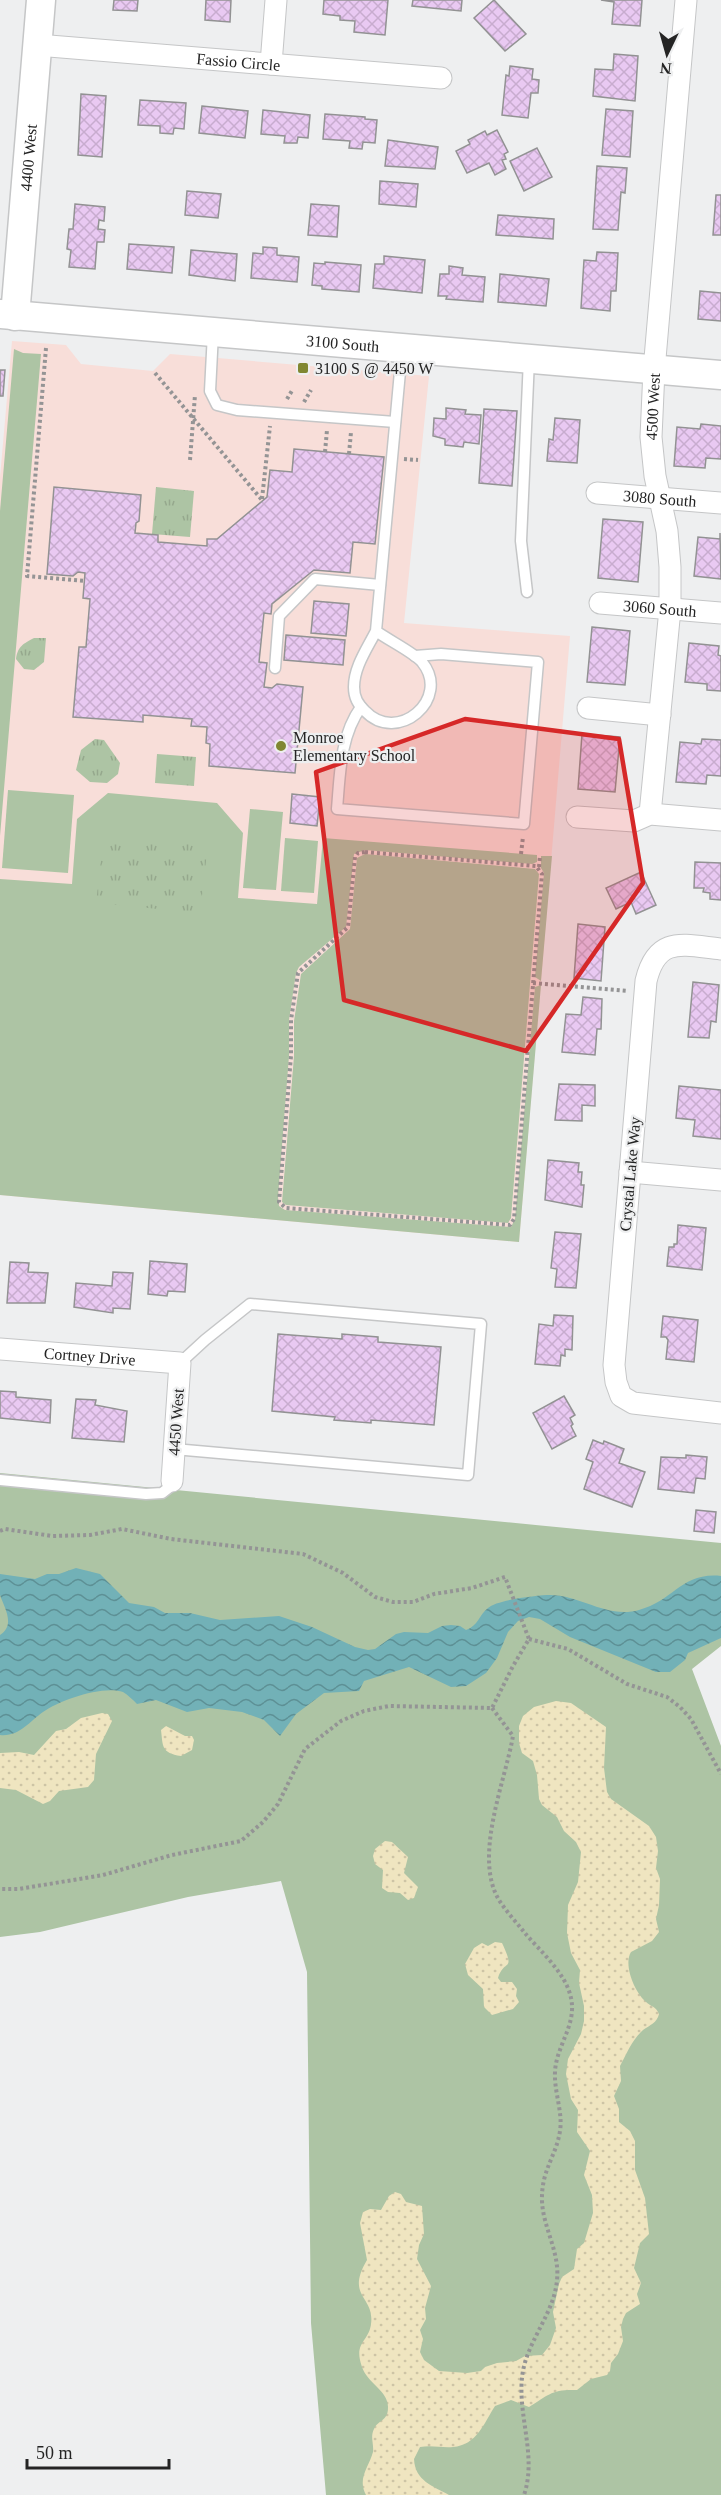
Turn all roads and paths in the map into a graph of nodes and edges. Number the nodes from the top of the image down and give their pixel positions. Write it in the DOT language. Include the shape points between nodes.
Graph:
graph roads {
  1 [pos="41,0"];
  2 [pos="276,0"];
  3 [pos="686,0"];
  4 [pos="37,45"];
  5 [pos="271,64"];
  6 [pos="441,78"];
  7 [pos="7,315"];
  8 [pos="213,332"];
  9 [pos="46,348"];
  10 [pos="402,348"];
  11 [pos="529,359"];
  12 [pos="654,370"];
  13 [pos="155,373"];
  14 [pos="721,375"];
  15 [pos="195,392"];
  16 [pos="193,418"];
  17 [pos="395,422"];
  18 [pos="270,424"];
  19 [pos="327,429"];
  20 [pos="351,432"];
  21 [pos="325,452"];
  22 [pos="349,454"];
  23 [pos="190,460"];
  24 [pos="597,493"];
  25 [pos="660,498"];
  26 [pos="721,503"];
  27 [pos="85,581"];
  28 [pos="380,585"];
  29 [pos="527,592"];
  30 [pos="600,603"];
  31 [pos="670,609"];
  32 [pos="721,613"];
  33 [pos="376,631"];
  34 [pos="415,656"];
  35 [pos="275,668"];
  36 [pos="361,707"];
  37 [pos="588,708"];
  38 [pos="660,715"];
  39 [pos="650,814"];
  40 [pos="577,817"];
  41 [pos="721,820"];
  42 [pos="540,856"];
  43 [pos="538,867"];
  44 [pos="721,949"];
  45 [pos="533,983"];
  46 [pos="628,991"];
  47 [pos="630,1172"];
  48 [pos="721,1180"];
  49 [pos="0,1349"];
  50 [pos="180,1364"];
  51 [pos="721,1413"];
  52 [pos="174,1449"];
  53 [pos="0,1480"];
  54 [pos="172,1481"];
  55 [pos="0,1531"];
  56 [pos="530,1639"];
  57 [pos="492,1708"];
  58 [pos="721,1774"];
  59 [pos="0,1889"];
  60 [pos="524,2495"];
  1 -- 4 [label="main road, 4400 West"];
  2 -- 5 [label="street"];
  3 -- 12 [label="street, 4500 West"];
  4 -- 5 [label="street, Fassio Circle"];
  4 -- 7 [label="main road, 4400 West"];
  5 -- 6 [label="street, Fassio Circle"];
  7 -- 8 [label="main road, 3100 South"];
  8 -- 10 [label="main road, 3100 South"];
  8 -- 17 [label="lane" via="210,391 217,405 237,410"];
  9 -- 27 [label="path" via="27,576"];
  10 -- 11 [label="main road, 3100 South"];
  10 -- 17 [label="lane"];
  11 -- 12 [label="main road, 3100 South"];
  11 -- 29 [label="lane" via="521,541"];
  12 -- 14 [label="main road, 3100 South"];
  12 -- 25 [label="street, 4500 West" via="651,437"];
  13 -- 16 [label="path"];
  15 -- 16 [label="path"];
  16 -- 18 [label="path" via="262,500"];
  16 -- 23 [label="path"];
  17 -- 28 [label="lane"];
  19 -- 21 [label="path"];
  20 -- 22 [label="path"];
  24 -- 25 [label="street, 3080 South"];
  25 -- 26 [label="street, 3080 South"];
  25 -- 31 [label="street, 4500 West" via="667,531"];
  28 -- 33 [label="lane"];
  28 -- 35 [label="lane" via="315,579 279,616"];
  30 -- 31 [label="street, 3060 South"];
  31 -- 32 [label="street, 3060 South"];
  31 -- 38 [label="street, 4500 West"];
  33 -- 34 [label="lane"];
  33 -- 36 [label="lane" via="356,672 355,698"];
  34 -- 36 [label="lane" via="427,670 431,685 420,712 410,719 388,723 368,715"];
  34 -- 36 [label="lane" via="441,654 538,662 524,824 337,809 341,752"];
  37 -- 38 [label="street"];
  38 -- 39 [label="street, 4500 West"];
  39 -- 40 [label="street" via="633,821"];
  39 -- 41 [label="street"];
  42 -- 43 [label="path"];
  43 -- 45 [label="path" via="542,874"];
  43 -- 45 [label="path" via="364,852 356,855 349,925 298,973 291,1020 281,1205 510,1225 514,1219"];
  44 -- 47 [label="street, Crystal Lake Way" via="671,946 657,953 650,964"];
  45 -- 46 [label="path"];
  47 -- 48 [label="street"];
  47 -- 51 [label="street, Crystal Lake Way" via="614,1365 621,1396 652,1407"];
  49 -- 50 [label="street, Cortney Drive"];
  50 -- 52 [label="street, 4450 West"];
  50 -- 52 [label="lane" via="250,1304 481,1324 468,1475"];
  52 -- 54 [label="street, 4450 West"];
  53 -- 54 [label="lane" via="146,1494 162,1493"];
  55 -- 56 [label="path" via="4,1528 52,1536 122,1529 171,1539 303,1554 343,1573 375,1597 393,1602 413,1602 505,1577"];
  56 -- 57 [label="path"];
  56 -- 58 [label="path" via="568,1648 627,1684 667,1697 691,1719"];
  57 -- 59 [label="path" via="389,1706 364,1711 341,1720 305,1749 278,1804 241,1841 103,1875"];
  57 -- 60 [label="path" via="513,1737 495,1803 489,1869 498,1899 562,1976 571,1998 572,2021 560,2046 555,2073 561,2128 544,2173 542,2201 557,2260 557,2282 522,2377 522,2411 529,2453"];
}
